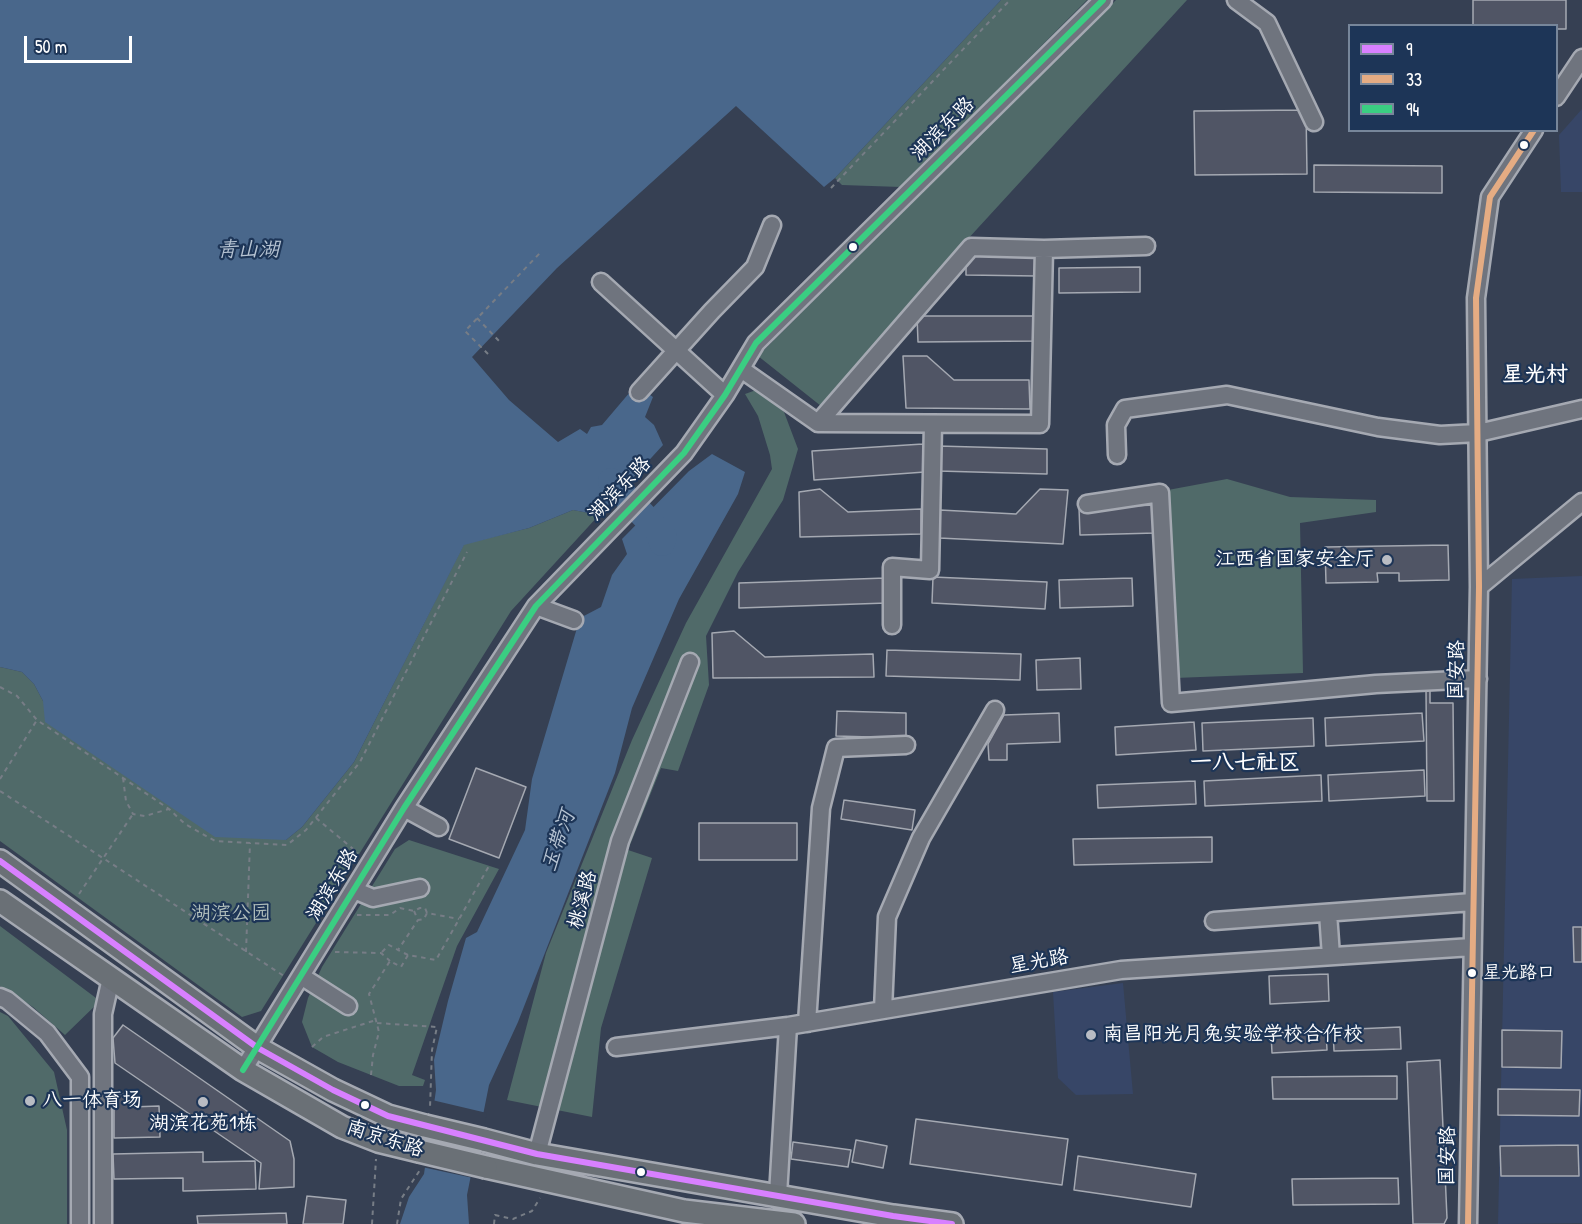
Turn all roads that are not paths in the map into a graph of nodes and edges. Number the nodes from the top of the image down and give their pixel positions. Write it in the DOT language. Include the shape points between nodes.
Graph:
graph roads {
  1 [pos="1103,0"];
  2 [pos="1236,0"];
  3 [pos="1582,58"];
  4 [pos="1558,95"];
  5 [pos="1314,122"];
  6 [pos="1533,132"];
  7 [pos="772,225"];
  8 [pos="1146,246"];
  9 [pos="1044,249"];
  10 [pos="601,282"];
  11 [pos="679,350"];
  12 [pos="741,369"];
  13 [pos="639,393"];
  14 [pos="725,395"];
  15 [pos="1582,409"];
  16 [pos="818,423"];
  17 [pos="933,424"];
  18 [pos="1478,433"];
  19 [pos="1118,455"];
  20 [pos="1582,502"];
  21 [pos="1087,504"];
  22 [pos="1479,587"];
  23 [pos="536,606"];
  24 [pos="574,620"];
  25 [pos="892,625"];
  26 [pos="690,663"];
  27 [pos="1478,679"];
  28 [pos="995,710"];
  29 [pos="906,745"];
  30 [pos="404,808"];
  31 [pos="439,827"];
  32 [pos="0,861"];
  33 [pos="420,888"];
  34 [pos="354,890"];
  35 [pos="0,901"];
  36 [pos="1473,902"];
  37 [pos="1328,912"];
  38 [pos="1214,921"];
  39 [pos="1472,947"];
  40 [pos="1331,956"];
  41 [pos="111,978"];
  42 [pos="299,981"];
  43 [pos="0,997"];
  44 [pos="348,1006"];
  45 [pos="883,1010"];
  46 [pos="807,1023"];
  47 [pos="788,1026"];
  48 [pos="616,1047"];
  49 [pos="258,1048"];
  50 [pos="243,1070"];
  51 [pos="537,1154"];
  52 [pos="778,1195"];
  53 [pos="683,1217"];
  54 [pos="726,1220"];
  55 [pos="751,1221"];
  56 [pos="80,1224"];
  57 [pos="103,1224"];
  58 [pos="794,1224"];
  59 [pos="952,1224"];
  60 [pos="1468,1224"];
  1 -- 12 [label="street, 湖滨东路" via="756,343"];
  2 -- 5 [label="street" via="1267,23"];
  3 -- 4 [label="street"];
  6 -- 18 [label="street, 国安路" via="1490,197 1476,298"];
  7 -- 11 [label="street" via="755,267"];
  8 -- 9 [label="street"];
  9 -- 16 [label="street" via="971,247"];
  9 -- 17 [label="street" via="1040,424"];
  10 -- 11 [label="street"];
  11 -- 13 [label="street"];
  11 -- 14 [label="street"];
  12 -- 14 [label="street, 湖滨东路"];
  12 -- 16 [label="street"];
  14 -- 23 [label="street, 湖滨东路" via="684,453"];
  15 -- 18 [label="street"];
  16 -- 17 [label="street"];
  17 -- 25 [label="street" via="930,570 892,567"];
  18 -- 19 [label="street" via="1440,435 1378,427 1227,395 1125,409 1116,425"];
  18 -- 22 [label="street, 国安路"];
  20 -- 22 [label="street"];
  21 -- 27 [label="street" via="1160,493 1171,703"];
  22 -- 27 [label="street, 国安路"];
  23 -- 24 [label="street"];
  23 -- 30 [label="street, 湖滨东路"];
  26 -- 51 [label="street, 桃溪路" via="620,842"];
  27 -- 36 [label="street, 国安路"];
  28 -- 45 [label="street" via="921,838 887,917"];
  29 -- 46 [label="street" via="836,748 821,808"];
  30 -- 31 [label="street"];
  30 -- 34 [label="street, 湖滨东路"];
  32 -- 49 [label="main road, 南京东路"];
  33 -- 34 [label="street" via="373,898"];
  34 -- 42 [label="street, 湖滨东路"];
  35 -- 41 [label="main road, 南京东路"];
  36 -- 37 [label="street"];
  36 -- 39 [label="street, 国安路"];
  37 -- 38 [label="street"];
  37 -- 40 [label="street"];
  39 -- 40 [label="street, 星光路"];
  39 -- 60 [label="street, 国安路"];
  40 -- 45 [label="street, 星光路" via="1121,970"];
  41 -- 50 [label="main road, 南京东路"];
  41 -- 57 [label="street" via="103,1014"];
  42 -- 44 [label="street"];
  42 -- 49 [label="street, 湖滨东路"];
  43 -- 56 [label="street" via="47,1033 80,1077"];
  45 -- 46 [label="street, 星光路"];
  46 -- 47 [label="street, 星光路"];
  47 -- 48 [label="street, 星光路"];
  47 -- 52 [label="street"];
  49 -- 50 [label="street, 湖滨东路"];
  49 -- 51 [label="main road, 南京东路, bridge" via="388,1116 427,1120"];
  50 -- 53 [label="main road, 南京东路, bridge" via="342,1127 420,1160 486,1167"];
  51 -- 52 [label="main road, 南京东路"];
  52 -- 59 [label="main road, 南京东路"];
  53 -- 54 [label="main road, 南京东路"];
  54 -- 55 [label="main road, 南京东路"];
  55 -- 58 [label="main road, 南京东路"];
}
